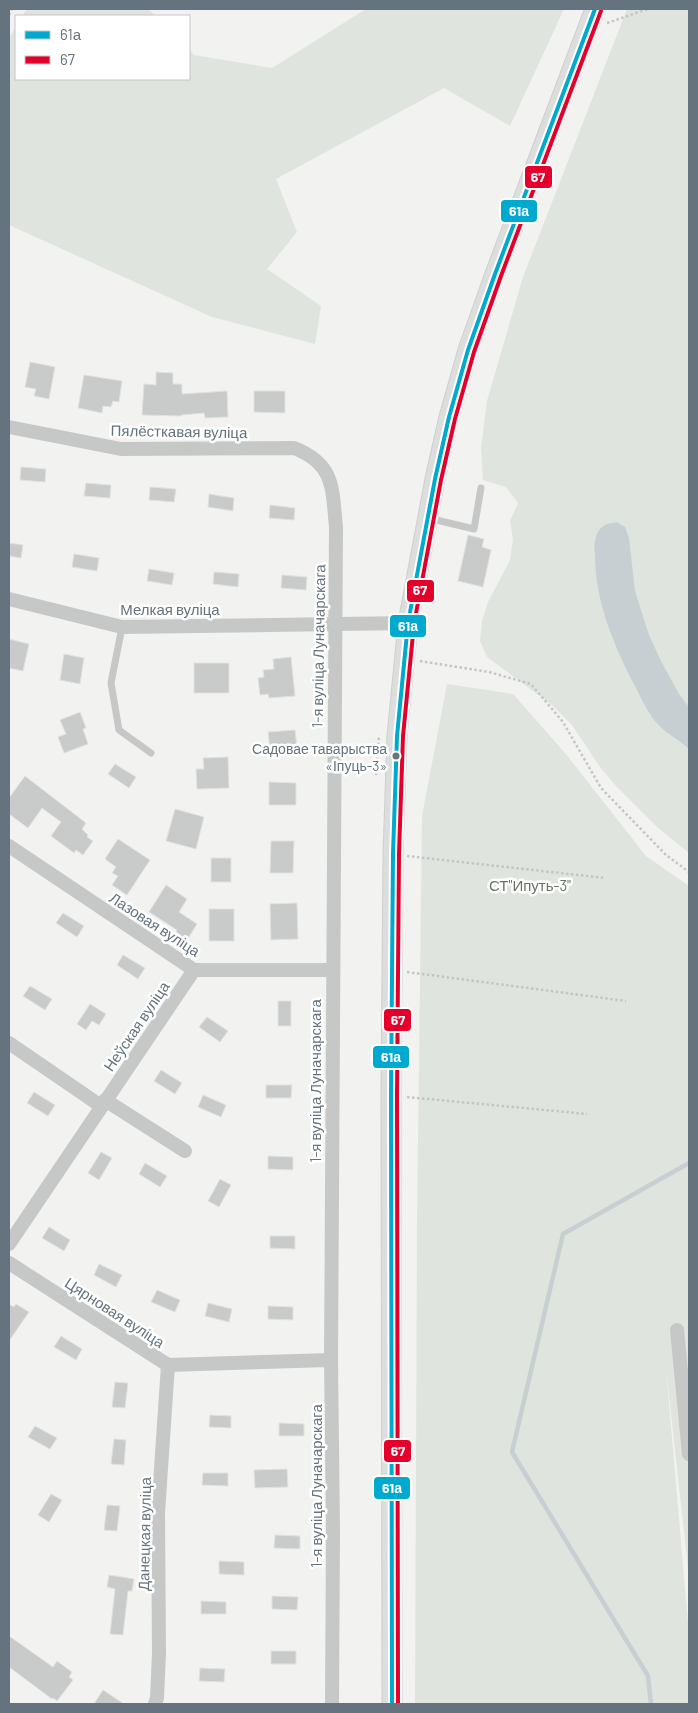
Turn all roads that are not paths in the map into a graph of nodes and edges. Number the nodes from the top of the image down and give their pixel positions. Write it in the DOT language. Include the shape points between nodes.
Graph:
graph roads {
  1 [pos="595,9"];
  2 [pos="9,427"];
  3 [pos="318,461"];
  4 [pos="481,488"];
  5 [pos="428,518"];
  6 [pos="9,598"];
  7 [pos="408,623"];
  8 [pos="335,624"];
  9 [pos="122,627"];
  10 [pos="151,753"];
  11 [pos="9,846"];
  12 [pos="194,970"];
  13 [pos="332,970"];
  14 [pos="9,1043"];
  15 [pos="103,1103"];
  16 [pos="185,1151"];
  17 [pos="9,1244"];
  18 [pos="9,1263"];
  19 [pos="677,1330"];
  20 [pos="331,1360"];
  21 [pos="168,1365"];
  22 [pos="689,1454"];
  23 [pos="155,1704"];
  24 [pos="332,1704"];
  25 [pos="392,1704"];
  1 -- 5 [label="street" via="468,350 449,417"];
  2 -- 3 [label="street, Пялёсткавая вуліца" via="121,449 294,448"];
  3 -- 8 [label="street, 1-я вуліца Луначарскага" via="328,474 336,527"];
  4 -- 5 [label="lane" via="474,529"];
  5 -- 7 [label="street"];
  6 -- 9 [label="street, Мелкая вуліца"];
  7 -- 8 [label="street, Мелкая вуліца"];
  7 -- 25 [label="street" via="396,756 393,854"];
  8 -- 9 [label="street, Мелкая вуліца"];
  8 -- 13 [label="street, 1-я вуліца Луначарскага"];
  9 -- 10 [label="lane" via="111,683 119,730"];
  11 -- 12 [label="street, Лазовая вуліца"];
  12 -- 13 [label="street, Лазовая вуліца"];
  12 -- 15 [label="street, Неўская вуліца"];
  13 -- 20 [label="street, 1-я вуліца Луначарскага"];
  14 -- 15 [label="street"];
  15 -- 16 [label="street"];
  15 -- 17 [label="street, Неўская вуліца"];
  18 -- 21 [label="street, Цярновая вуліца"];
  19 -- 22 [label="street"];
  20 -- 21 [label="street, Цярновая вуліца"];
  20 -- 24 [label="street, 1-я вуліца Луначарскага"];
  21 -- 23 [label="street, Данецкая вуліца" via="158,1512 160,1653"];
}
